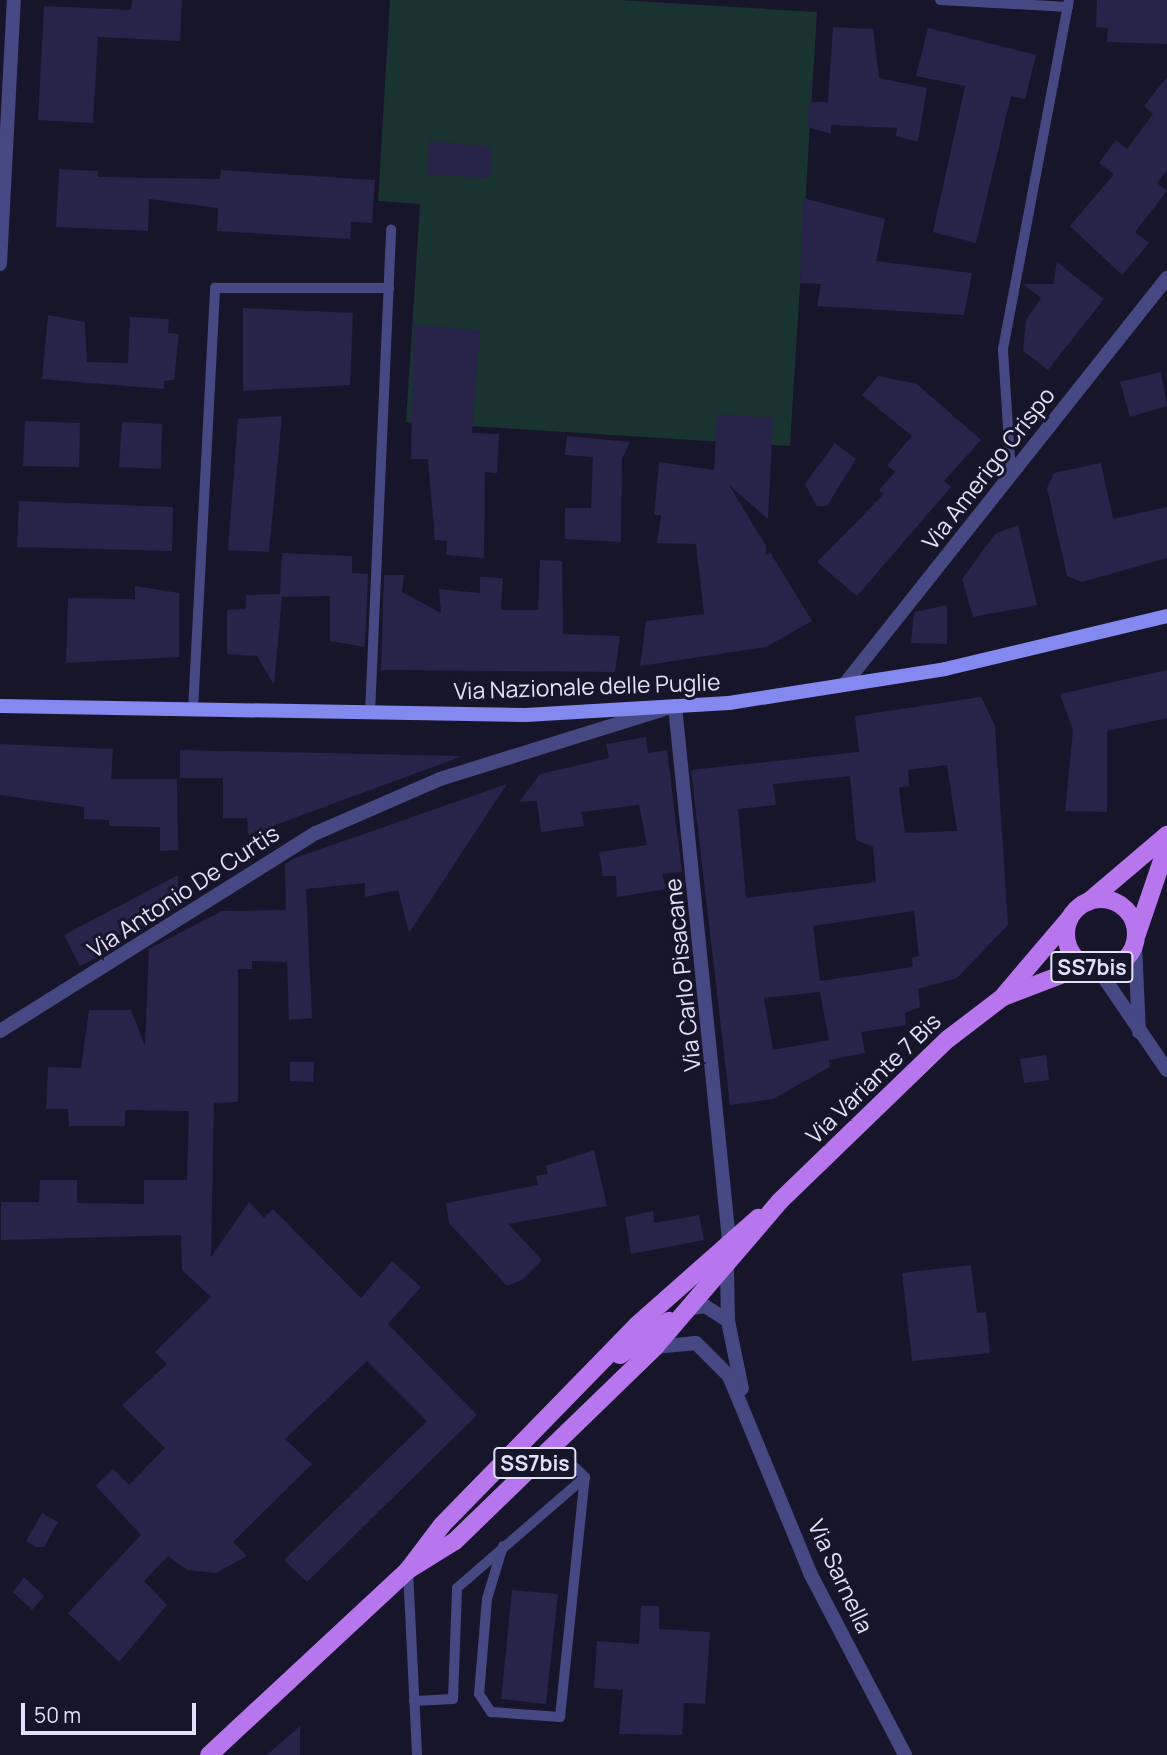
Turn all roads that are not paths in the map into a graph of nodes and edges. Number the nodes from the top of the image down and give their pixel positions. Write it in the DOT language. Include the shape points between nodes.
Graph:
graph roads {
  1 [pos="14,0"];
  2 [pos="940,0"];
  3 [pos="1069,4"];
  4 [pos="391,229"];
  5 [pos="0,264"];
  6 [pos="1167,278"];
  7 [pos="389,288"];
  8 [pos="1012,474"];
  9 [pos="1167,616"];
  10 [pos="844,685"];
  11 [pos="0,706"];
  12 [pos="675,706"];
  13 [pos="193,710"];
  14 [pos="370,714"];
  15 [pos="1167,835"];
  16 [pos="1167,846"];
  17 [pos="1088,902"];
  18 [pos="1071,916"];
  19 [pos="1136,939"];
  20 [pos="1093,967"];
  21 [pos="1003,997"];
  22 [pos="0,1031"];
  23 [pos="1139,1033"];
  24 [pos="1167,1070"];
  25 [pos="780,1201"];
  26 [pos="729,1240"];
  27 [pos="727,1266"];
  28 [pos="686,1309"];
  29 [pos="728,1321"];
  30 [pos="655,1347"];
  31 [pos="602,1367"];
  32 [pos="747,1411"];
  33 [pos="553,1446"];
  34 [pos="585,1478"];
  35 [pos="503,1546"];
  36 [pos="408,1570"];
  37 [pos="414,1701"];
  38 [pos="209,1755"];
  39 [pos="417,1755"];
  40 [pos="905,1755"];
  1 -- 5 [label="street"];
  2 -- 3 [label="lane"];
  3 -- 8 [label="lane" via="1003,349"];
  4 -- 7 [label="lane"];
  6 -- 8 [label="street, Via Amerigo Crispo"];
  7 -- 13 [label="lane" via="215,289"];
  7 -- 14 [label="lane"];
  8 -- 10 [label="street, Via Amerigo Crispo"];
  9 -- 10 [label="main road, Via Nazionale delle Puglie" via="945,669"];
  10 -- 12 [label="main road, Via Nazionale delle Puglie"];
  11 -- 13 [label="main road, Via Nazionale delle Puglie"];
  12 -- 14 [label="main road, Via Nazionale delle Puglie" via="526,715"];
  12 -- 22 [label="street, Via Antonio De Curtis" via="440,779 316,833"];
  12 -- 26 [label="street, Via Carlo Pisacane"];
  13 -- 14 [label="main road, Via Nazionale delle Puglie"];
  15 -- 17 [label="main road, SS7bis"];
  16 -- 19 [label="main road, SS7bis"];
  17 -- 18 [label="main road, SS7bis"];
  17 -- 19 [label="main road, SS7bis" via="1121,905"];
  18 -- 20 [label="main road, SS7bis" via="1070,950"];
  18 -- 21 [label="main road, Via Variante 7 Bis / SS7bis"];
  19 -- 20 [label="main road, SS7bis" via="1121,963"];
  19 -- 23 [label="street"];
  20 -- 21 [label="main road, Via Variante 7 Bis / SS7bis"];
  20 -- 23 [label="street"];
  21 -- 25 [label="main road, Via Variante 7 Bis / SS7bis" via="947,1039"];
  23 -- 24 [label="street"];
  25 -- 26 [label="main road, Via Variante 7 Bis / SS7bis"];
  25 -- 27 [label="main road, Via Variante 7 Bis / SS7bis"];
  26 -- 31 [label="main road, Via Variante 7 Bis / SS7bis" via="637,1325"];
  27 -- 28 [label="main road, Via Variante 7 Bis / SS7bis"];
  27 -- 29 [label="street"];
  28 -- 29 [label="street" via="705,1306"];
  28 -- 30 [label="main road, Via Variante 7 Bis / SS7bis"];
  28 -- 31 [label="main road, Via Variante 7 Bis / SS7bis"];
  29 -- 32 [label="street"];
  30 -- 32 [label="street" via="684,1339 706,1349"];
  30 -- 33 [label="main road, Via Variante 7 Bis / SS7bis"];
  31 -- 36 [label="main road, Via Variante 7 Bis / SS7bis" via="442,1525"];
  32 -- 40 [label="street, Via Sarnella" via="810,1573"];
  33 -- 34 [label="lane"];
  33 -- 36 [label="main road, Via Variante 7 Bis / SS7bis" via="455,1541"];
  34 -- 35 [label="lane"];
  34 -- 35 [label="lane" via="560,1717 491,1712 479,1695 487,1599"];
  35 -- 37 [label="lane" via="457,1588 453,1699"];
  36 -- 37 [label="lane"];
  36 -- 38 [label="main road, Via Variante 7 Bis / SS7bis"];
  37 -- 39 [label="lane"];
}
